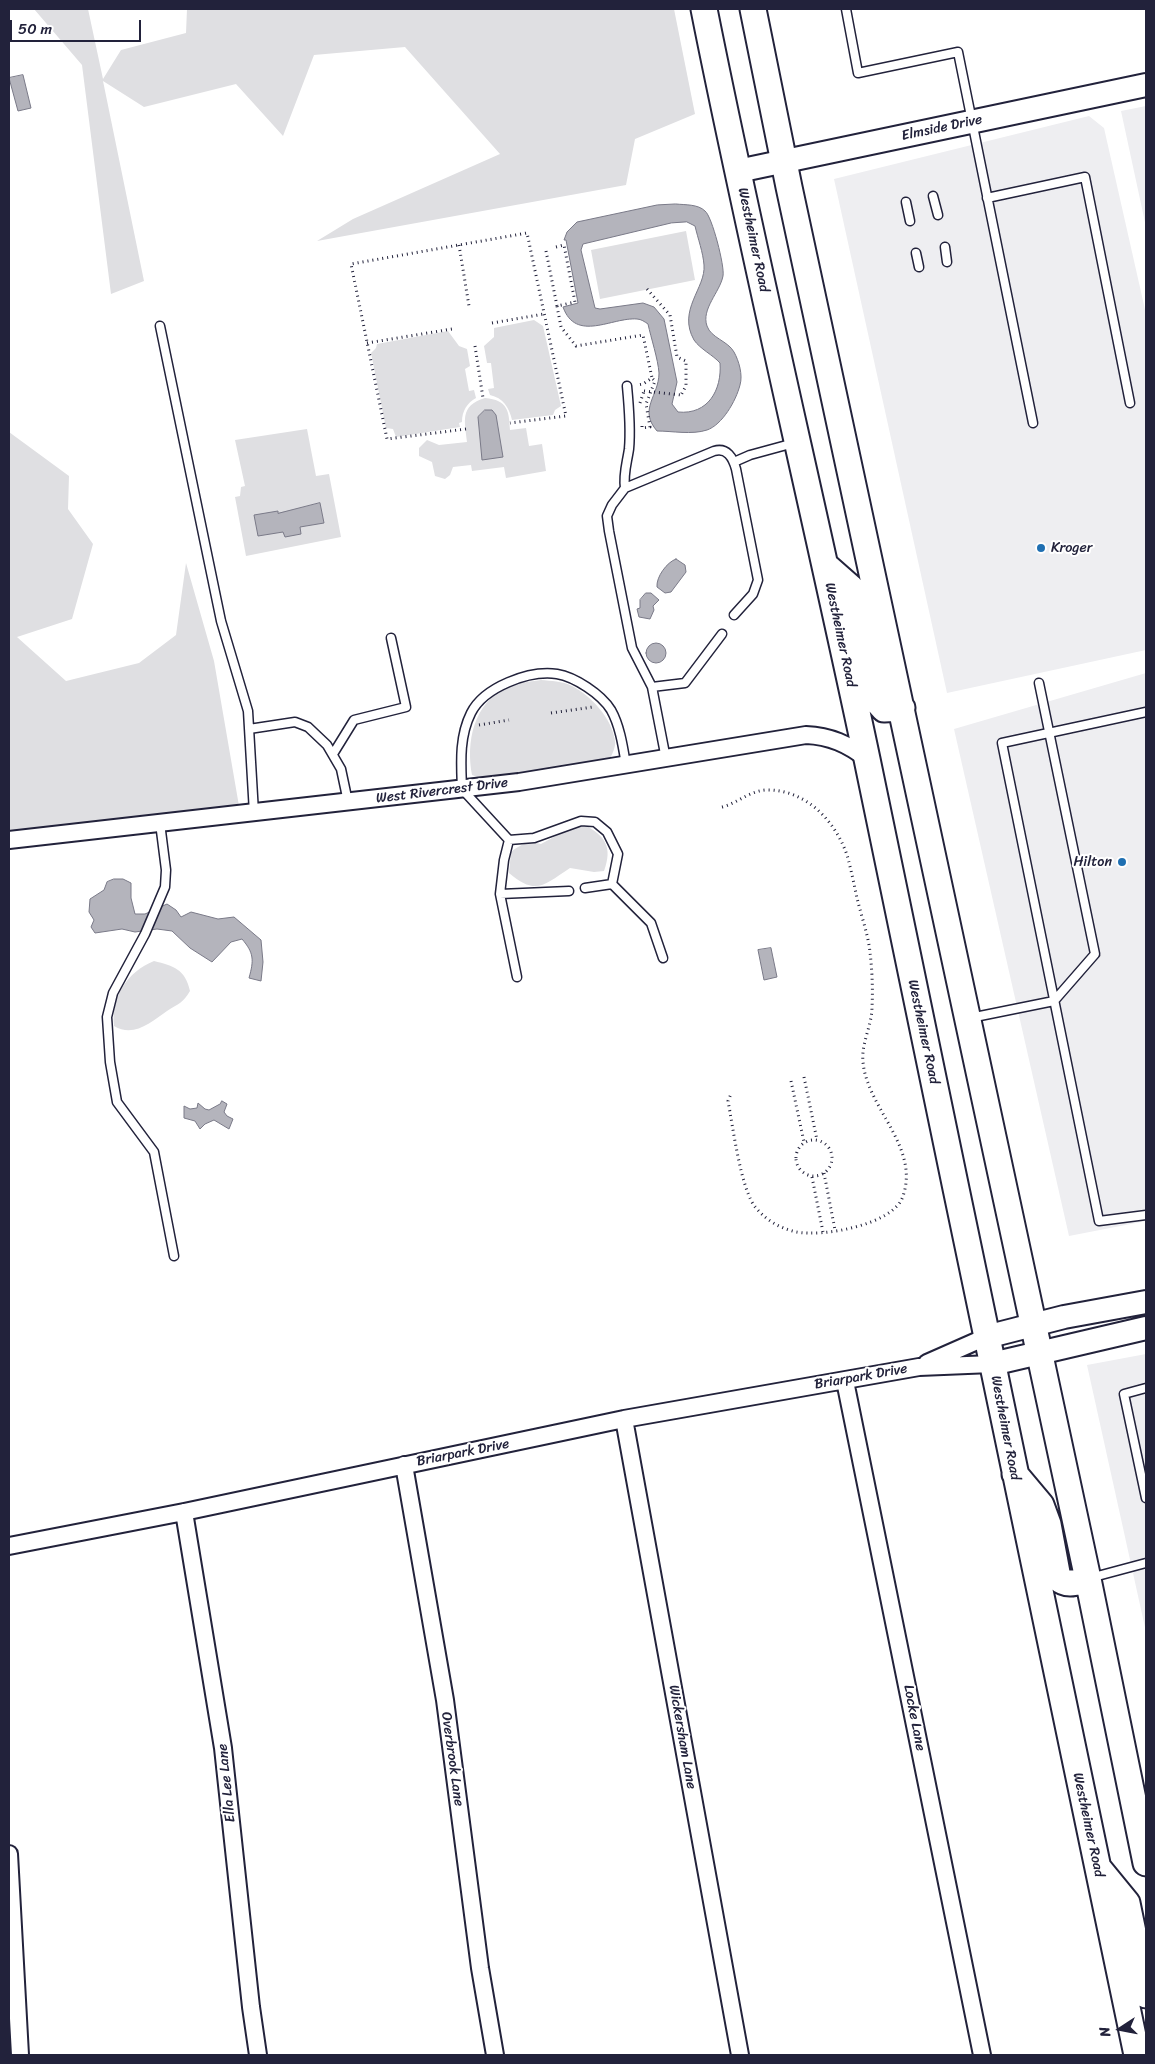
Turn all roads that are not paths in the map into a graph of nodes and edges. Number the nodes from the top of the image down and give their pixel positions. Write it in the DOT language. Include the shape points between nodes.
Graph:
graph roads {
  1 [pos="704,9"];
  2 [pos="753,9"];
  3 [pos="846,9"];
  4 [pos="1146,85"];
  5 [pos="971,123"];
  6 [pos="784,162"];
  7 [pos="738,171"];
  8 [pos="933,196"];
  9 [pos="987,198"];
  10 [pos="906,202"];
  11 [pos="938,215"];
  12 [pos="910,221"];
  13 [pos="945,247"];
  14 [pos="916,253"];
  15 [pos="947,262"];
  16 [pos="919,267"];
  17 [pos="160,326"];
  18 [pos="627,386"];
  19 [pos="1130,402"];
  20 [pos="1033,423"];
  21 [pos="798,442"];
  22 [pos="734,462"];
  23 [pos="625,488"];
  24 [pos="826,566"];
  25 [pos="734,615"];
  26 [pos="722,634"];
  27 [pos="391,638"];
  28 [pos="1039,683"];
  29 [pos="652,687"];
  30 [pos="902,708"];
  31 [pos="1146,712"];
  32 [pos="249,729"];
  33 [pos="1050,733"];
  34 [pos="333,754"];
  35 [pos="866,758"];
  36 [pos="666,759"];
  37 [pos="626,765"];
  38 [pos="462,789"];
  39 [pos="348,802"];
  40 [pos="254,813"];
  41 [pos="160,823"];
  42 [pos="9,840"];
  43 [pos="509,840"];
  44 [pos="612,884"];
  45 [pos="585,888"];
  46 [pos="569,891"];
  47 [pos="500,894"];
  48 [pos="663,958"];
  49 [pos="517,977"];
  50 [pos="1054,1001"];
  51 [pos="968,1019"];
  52 [pos="1146,1215"];
  53 [pos="174,1256"];
  54 [pos="1146,1302"];
  55 [pos="1033,1325"];
  56 [pos="1146,1328"];
  57 [pos="986,1337"];
  58 [pos="1039,1354"];
  59 [pos="992,1364"];
  60 [pos="919,1367"];
  61 [pos="845,1381"];
  62 [pos="1146,1388"];
  63 [pos="624,1419"];
  64 [pos="404,1464"];
  65 [pos="1014,1472"];
  66 [pos="1146,1498"];
  67 [pos="184,1512"];
  68 [pos="9,1546"];
  69 [pos="1146,1563"];
  70 [pos="1088,1579"];
  71 [pos="9,1854"];
  72 [pos="1146,1863"];
  73 [pos="1097,1866"];
  74 [pos="1146,1995"];
  75 [pos="20,2055"];
  76 [pos="258,2055"];
  77 [pos="495,2055"];
  78 [pos="740,2055"];
  79 [pos="982,2055"];
  80 [pos="1137,2055"];
  1 -- 7 [label="main road, Westheimer Road"];
  2 -- 6 [label="main road"];
  3 -- 5 [label="lane" via="858,73 958,52"];
  4 -- 5 [label="street, Elmside Drive"];
  5 -- 6 [label="street, Elmside Drive"];
  5 -- 9 [label="lane"];
  6 -- 7 [label="street, Elmside Drive"];
  6 -- 30 [label="main road"];
  7 -- 21 [label="main road, Westheimer Road"];
  8 -- 11 [label="lane"];
  9 -- 19 [label="lane" via="1085,177"];
  9 -- 20 [label="lane"];
  10 -- 12 [label="lane"];
  13 -- 15 [label="lane"];
  14 -- 16 [label="lane"];
  17 -- 32 [label="lane" via="221,621 248,711"];
  18 -- 23 [label="lane" via="631,424"];
  21 -- 22 [label="lane"];
  21 -- 24 [label="main road, Westheimer Road"];
  22 -- 23 [label="lane" via="726,451 720,449"];
  22 -- 25 [label="lane" via="758,580 753,594"];
  23 -- 29 [label="lane" via="607,516 608,531 632,648"];
  24 -- 30 [label="main road" via="851,588 876,700 884,709"];
  24 -- 35 [label="main road, Westheimer Road"];
  26 -- 29 [label="lane" via="685,683"];
  27 -- 34 [label="lane" via="406,707 354,720"];
  28 -- 33 [label="lane"];
  29 -- 36 [label="lane"];
  30 -- 51 [label="main road"];
  31 -- 33 [label="lane"];
  32 -- 34 [label="lane" via="295,722 308,727"];
  32 -- 40 [label="lane"];
  33 -- 50 [label="lane" via="1095,954"];
  33 -- 50 [label="lane" via="1002,743"];
  34 -- 39 [label="lane" via="341,769"];
  35 -- 36 [label="street, West Rivercrest Drive" via="838,740 806,735"];
  35 -- 57 [label="main road, Westheimer Road"];
  36 -- 37 [label="street, West Rivercrest Drive"];
  37 -- 38 [label="street, West Rivercrest Drive"];
  37 -- 38 [label="lane" via="611,710 602,699 558,674 530,675 504,683 472,712 463,734"];
  38 -- 39 [label="street, West Rivercrest Drive"];
  38 -- 43 [label="lane"];
  39 -- 40 [label="street, West Rivercrest Drive"];
  40 -- 41 [label="street, West Rivercrest Drive"];
  41 -- 42 [label="street, West Rivercrest Drive"];
  41 -- 53 [label="lane" via="165,887 145,934 121,976 107,1017 117,1102 154,1152"];
  43 -- 44 [label="lane" via="534,838 581,821 595,822 607,832 618,854"];
  43 -- 47 [label="lane"];
  44 -- 45 [label="lane"];
  44 -- 48 [label="lane" via="650,923"];
  46 -- 47 [label="lane"];
  47 -- 49 [label="lane"];
  50 -- 51 [label="lane"];
  50 -- 52 [label="lane" via="1098,1222"];
  51 -- 55 [label="main road"];
  54 -- 55 [label="street, Briarpark Drive"];
  55 -- 57 [label="street, Briarpark Drive"];
  55 -- 58 [label="main road"];
  56 -- 58 [label="street, Briarpark Drive"];
  57 -- 59 [label="main road, Westheimer Road"];
  57 -- 60 [label="street, Briarpark Drive"];
  58 -- 59 [label="street, Briarpark Drive"];
  58 -- 70 [label="main road"];
  59 -- 60 [label="street, Briarpark Drive"];
  59 -- 65 [label="main road, Westheimer Road"];
  60 -- 61 [label="street, Briarpark Drive"];
  61 -- 63 [label="street, Briarpark Drive"];
  61 -- 79 [label="street, Locke Lane"];
  62 -- 66 [label="lane" via="1124,1394"];
  63 -- 64 [label="street, Briarpark Drive"];
  63 -- 78 [label="street, Wickersham Lane"];
  64 -- 67 [label="street, Briarpark Drive"];
  64 -- 77 [label="street, Overbrook Lane" via="445,1700 480,1968"];
  65 -- 70 [label="main road" via="1041,1505 1048,1524 1058,1578 1069,1584"];
  65 -- 73 [label="main road, Westheimer Road"];
  67 -- 68 [label="street, Briarpark Drive"];
  67 -- 76 [label="street, Ella Lee Lane" via="223,1748"];
  69 -- 70 [label="lane"];
  70 -- 72 [label="main road"];
  71 -- 75 [label="street"];
  73 -- 74 [label="main road" via="1127,1903"];
  73 -- 80 [label="main road, Westheimer Road"];
}
